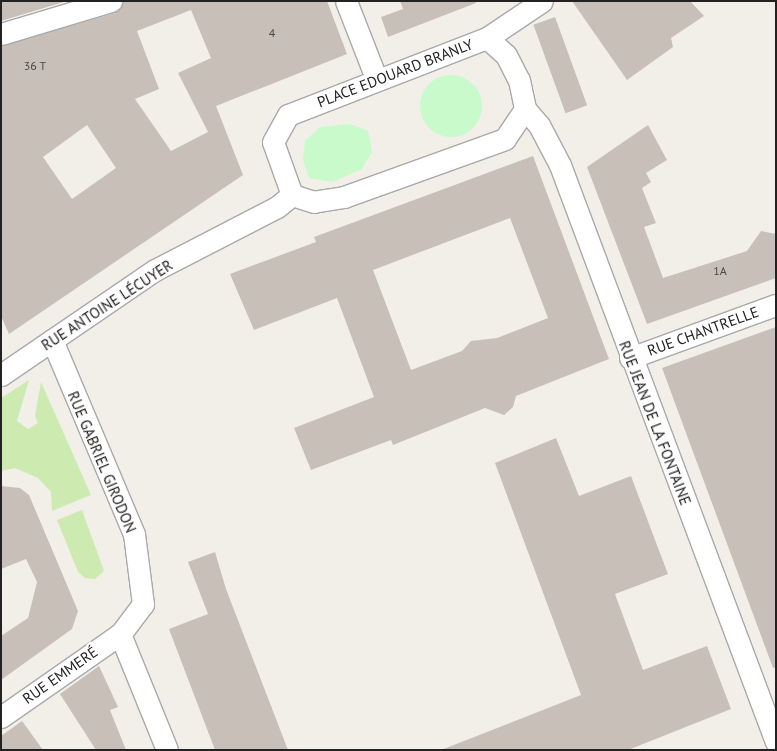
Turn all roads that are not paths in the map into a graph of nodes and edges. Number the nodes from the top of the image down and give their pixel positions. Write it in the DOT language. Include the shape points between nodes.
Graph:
graph roads {
  1 [pos="111,1"];
  2 [pos="346,1"];
  3 [pos="542,1"];
  4 [pos="1,34"];
  5 [pos="487,38"];
  6 [pos="376,78"];
  7 [pos="525,109"];
  8 [pos="292,195"];
  9 [pos="776,305"];
  10 [pos="52,340"];
  11 [pos="630,358"];
  12 [pos="1,375"];
  13 [pos="120,634"];
  14 [pos="1,717"];
  15 [pos="776,742"];
  16 [pos="167,750"];
  1 -- 4 [label="street"];
  2 -- 6 [label="street"];
  3 -- 5 [label="street"];
  5 -- 6 [label="street, PLACE EDOUARD BRANLY"];
  5 -- 7 [label="street, PLACE EDOUARD BRANLY" via="506,54 519,80"];
  6 -- 8 [label="street, PLACE EDOUARD BRANLY" via="288,115 273,142"];
  7 -- 8 [label="street" via="505,139 414,175 329,200 314,202"];
  7 -- 11 [label="street, RUE JEAN DE LA FONTAINE" via="539,125 560,165"];
  8 -- 10 [label="street, RUE ANTOINE LÉCUYER" via="277,208 155,270"];
  9 -- 11 [label="street, RUE CHANTRELLE"];
  10 -- 12 [label="street, RUE ANTOINE LÉCUYER"];
  10 -- 13 [label="street, RUE GABRIEL GIRODON" via="134,534 143,604"];
  11 -- 15 [label="street, RUE JEAN DE LA FONTAINE"];
  13 -- 14 [label="street, RUE EMMERÉ"];
  13 -- 16 [label="street"];
}
